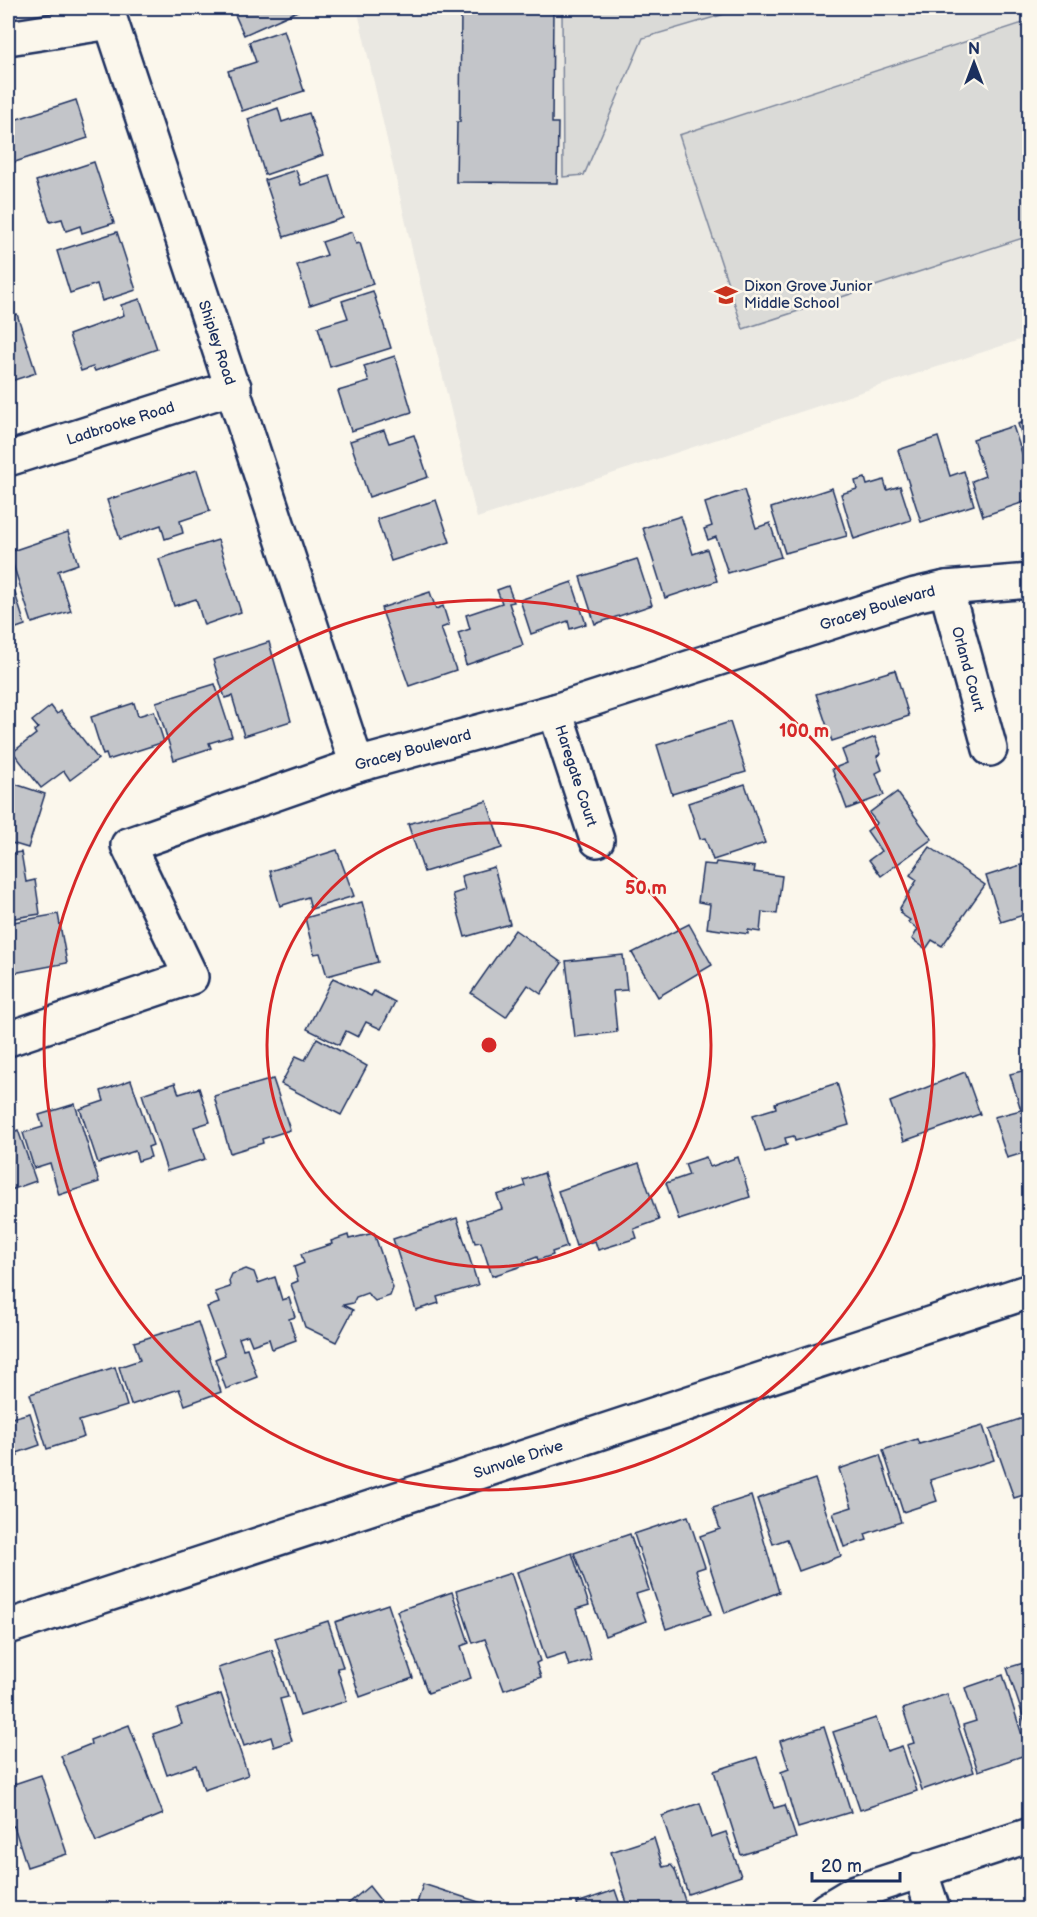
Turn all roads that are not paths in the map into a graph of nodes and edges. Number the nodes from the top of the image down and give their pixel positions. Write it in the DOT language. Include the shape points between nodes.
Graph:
graph roads {
  1 [pos="8,38"];
  2 [pos="234,387"];
  3 [pos="8,459"];
  4 [pos="1029,581"];
  5 [pos="946,588"];
  6 [pos="555,711"];
  7 [pos="990,749"];
  8 [pos="357,765"];
  9 [pos="597,840"];
  10 [pos="8,1039"];
  11 [pos="1029,1291"];
  12 [pos="8,1628"];
  13 [pos="1029,1835"];
  14 [pos="920,1870"];
  15 [pos="826,1910"];
  16 [pos="933,1910"];
  1 -- 2 [label="street, Shipley Road" via="111,22"];
  2 -- 3 [label="street, Ladbrooke Road"];
  2 -- 8 [label="street, Shipley Road"];
  4 -- 5 [label="street, Gracey Boulevard"];
  5 -- 6 [label="street, Gracey Boulevard"];
  5 -- 7 [label="street, Orland Court"];
  6 -- 8 [label="street, Gracey Boulevard"];
  6 -- 9 [label="street, Haregate Court"];
  8 -- 10 [label="street, Gracey Boulevard" via="128,845 191,977"];
  11 -- 12 [label="street, Sunvale Drive"];
  13 -- 14 [label="street"];
  14 -- 15 [label="street" via="856,1892"];
  14 -- 16 [label="street"];
}
